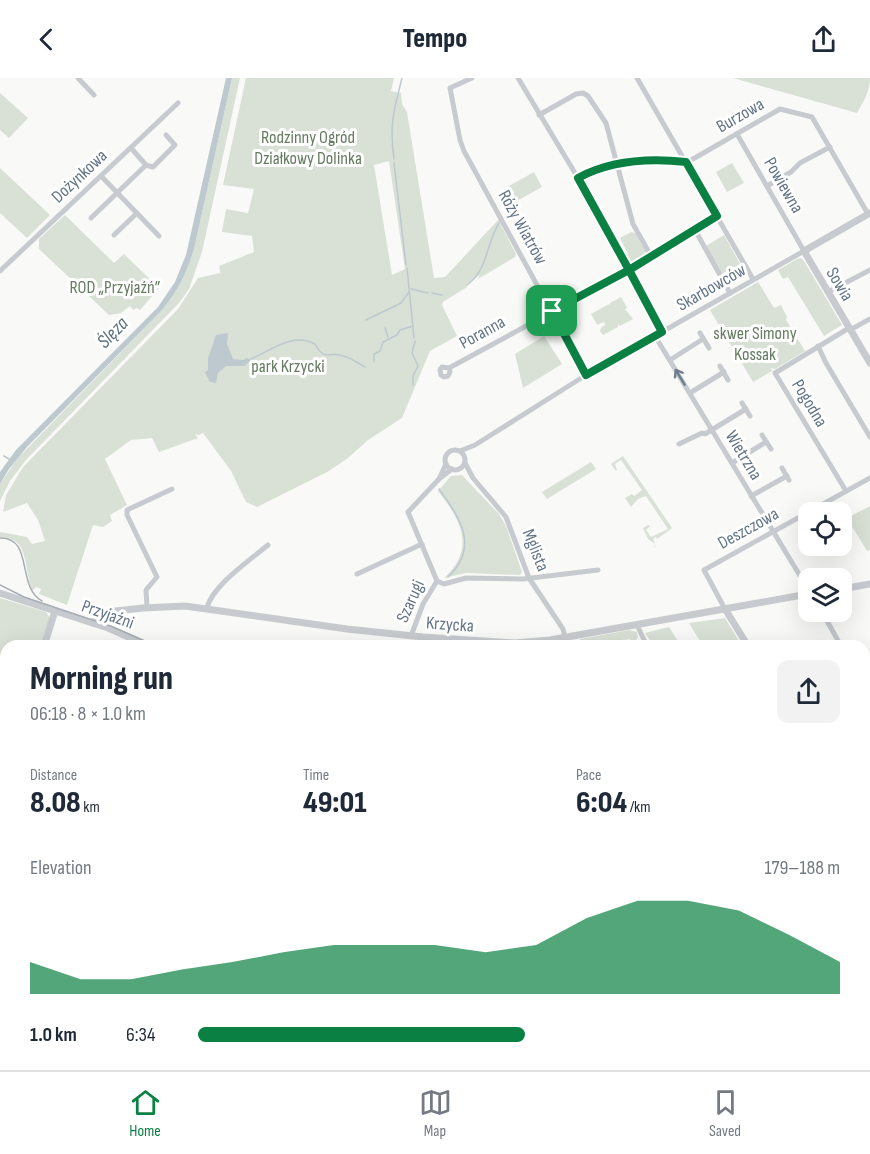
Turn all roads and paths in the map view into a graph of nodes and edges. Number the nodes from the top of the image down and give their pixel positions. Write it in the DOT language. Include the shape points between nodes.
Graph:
graph roads {
  1 [pos="78,78"];
  2 [pos="472,78"];
  3 [pos="518,78"];
  4 [pos="637,78"];
  5 [pos="94,95"];
  6 [pos="178,103"];
  7 [pos="539,115"];
  8 [pos="737,134"];
  9 [pos="166,135"];
  10 [pos="830,147"];
  11 [pos="130,148"];
  12 [pos="686,162"];
  13 [pos="617,164"];
  14 [pos="147,165"];
  15 [pos="101,176"];
  16 [pos="578,178"];
  17 [pos="767,186"];
  18 [pos="118,193"];
  19 [pos="137,213"];
  20 [pos="869,213"];
  21 [pos="717,216"];
  22 [pos="91,218"];
  23 [pos="695,230"];
  24 [pos="114,235"];
  25 [pos="159,236"];
  26 [pos="804,250"];
  27 [pos="651,256"];
  28 [pos="629,270"];
  29 [pos="870,270"];
  30 [pos="0,271"];
  31 [pos="753,279"];
  32 [pos="828,292"];
  33 [pos="730,293"];
  34 [pos="552,311"];
  35 [pos="870,319"];
  36 [pos="850,329"];
  37 [pos="662,332"];
  38 [pos="700,333"];
  39 [pos="655,336"];
  40 [pos="703,339"];
  41 [pos="818,346"];
  42 [pos="709,348"];
  43 [pos="670,360"];
  44 [pos="870,363"];
  45 [pos="720,366"];
  46 [pos="449,368"];
  47 [pos="724,372"];
  48 [pos="586,375"];
  49 [pos="728,380"];
  50 [pos="690,393"];
  51 [pos="742,403"];
  52 [pos="746,409"];
  53 [pos="750,416"];
  54 [pos="710,428"];
  55 [pos="762,435"];
  56 [pos="870,437"];
  57 [pos="766,442"];
  58 [pos="679,444"];
  59 [pos="475,445"];
  60 [pos="771,449"];
  61 [pos="460,451"];
  62 [pos="465,460"];
  63 [pos="732,463"];
  64 [pos="446,464"];
  65 [pos="782,468"];
  66 [pos="452,469"];
  67 [pos="459,469"];
  68 [pos="473,478"];
  69 [pos="870,478"];
  70 [pos="439,479"];
  71 [pos="172,489"];
  72 [pos="846,491"];
  73 [pos="752,496"];
  74 [pos="774,531"];
  75 [pos="422,544"];
  76 [pos="268,545"];
  77 [pos="598,570"];
  78 [pos="798,572"];
  79 [pos="357,574"];
  80 [pos="529,578"];
  81 [pos="436,581"];
  82 [pos="870,584"];
  83 [pos="852,587"];
  84 [pos="0,593"];
  85 [pos="798,596"];
  86 [pos="147,607"];
  87 [pos="207,608"];
  88 [pos="725,609"];
  89 [pos="55,611"];
  90 [pos="828,622"];
  91 [pos="93,623"];
  92 [pos="636,624"];
  93 [pos="411,636"];
  94 [pos="565,637"];
  95 [pos="46,640"];
  96 [pos="136,640"];
  97 [pos="470,640"];
  98 [pos="540,640"];
  99 [pos="644,640"];
  100 [pos="744,640"];
  101 [pos="838,640"];
  1 -- 5 [label="street"];
  2 -- 34 [label="street, Róży Wiatrów" via="450,88 460,140"];
  3 -- 7 [label="street"];
  4 -- 12 [label="street"];
  6 -- 11 [label="street, Dożynkowa"];
  7 -- 13 [label="street" via="576,94 586,95 606,123"];
  7 -- 16 [label="street"];
  8 -- 10 [label="street, Burzowa" via="780,109 812,117"];
  8 -- 12 [label="street, Burzowa"];
  8 -- 17 [label="street, Powiewna"];
  9 -- 14 [label="street" via="175,145 153,167"];
  10 -- 17 [label="street"];
  10 -- 20 [label="street"];
  11 -- 14 [label="street"];
  11 -- 15 [label="street, Dożynkowa"];
  12 -- 13 [label="street" via="640,160"];
  12 -- 21 [label="street"];
  13 -- 16 [label="street"];
  13 -- 27 [label="street" via="633,224"];
  14 -- 18 [label="street"];
  15 -- 18 [label="street"];
  15 -- 30 [label="street, Dożynkowa"];
  16 -- 28 [label="street"];
  17 -- 26 [label="street, Powiewna"];
  18 -- 19 [label="street"];
  18 -- 22 [label="street"];
  19 -- 24 [label="street"];
  19 -- 25 [label="street"];
  20 -- 26 [label="street, Skarbowców"];
  21 -- 23 [label="street, Poranna"];
  21 -- 31 [label="street"];
  23 -- 27 [label="street, Poranna"];
  23 -- 33 [label="street"];
  26 -- 31 [label="street, Skarbowców"];
  26 -- 32 [label="street, Sowia"];
  27 -- 28 [label="street, Poranna"];
  28 -- 34 [label="street, Poranna" via="596,284"];
  28 -- 37 [label="street"];
  29 -- 32 [label="street"];
  31 -- 33 [label="street, Skarbowców"];
  32 -- 36 [label="street, Sowia"];
  33 -- 37 [label="street, Skarbowców"];
  34 -- 46 [label="street, Poranna"];
  34 -- 48 [label="street, Róży Wiatrów"];
  35 -- 36 [label="street, Pogodna"];
  36 -- 41 [label="street, Pogodna"];
  36 -- 44 [label="street, Sowia"];
  37 -- 39 [label="street, Skarbowców"];
  38 -- 40 [label="street"];
  39 -- 43 [label="street, Wietrzna"];
  39 -- 48 [label="street, Skarbowców"];
  40 -- 42 [label="street"];
  40 -- 43 [label="street"];
  41 -- 56 [label="street"];
  41 -- 72 [label="street, Pogodna" via="775,373"];
  50 -- 43 [label="street, Wietrzna, one-way"];
  45 -- 47 [label="street"];
  47 -- 49 [label="street"];
  47 -- 50 [label="street"];
  48 -- 59 [label="street, Skarbowców"];
  50 -- 54 [label="street, Wietrzna"];
  51 -- 52 [label="street"];
  52 -- 53 [label="street"];
  52 -- 54 [label="street"];
  54 -- 58 [label="street" via="705,434"];
  54 -- 63 [label="street, Wietrzna"];
  55 -- 57 [label="street"];
  57 -- 60 [label="street"];
  57 -- 63 [label="street"];
  59 -- 61 [label="street, Skarbowców"];
  59 -- 62 [label="street, Skarbowców"];
  61 -- 62 [label="street"];
  61 -- 64 [label="street" via="447,453"];
  62 -- 67 [label="street"];
  62 -- 68 [label="street, Mglista"];
  63 -- 73 [label="street, Wietrzna"];
  64 -- 66 [label="street"];
  64 -- 70 [label="street"];
  65 -- 73 [label="street" via="788,478"];
  66 -- 67 [label="street"];
  66 -- 70 [label="street"];
  67 -- 68 [label="street, Mglista"];
  68 -- 80 [label="street, Mglista" via="508,519"];
  69 -- 72 [label="street, Deszczowa"];
  70 -- 75 [label="street, Szarugi" via="408,512"];
  71 -- 86 [label="street" via="127,512 157,577 146,590"];
  72 -- 74 [label="street, Deszczowa"];
  73 -- 74 [label="street, Wietrzna"];
  74 -- 78 [label="street, Wietrzna"];
  74 -- 88 [label="street, Deszczowa" via="704,570"];
  75 -- 79 [label="street"];
  75 -- 81 [label="street, Szarugi"];
  76 -- 87 [label="street" via="210,598"];
  77 -- 80 [label="street"];
  80 -- 81 [label="street" via="466,578 444,584"];
  80 -- 94 [label="street, Mglista" via="564,629"];
  81 -- 93 [label="street, Szarugi"];
  82 -- 83 [label="street"];
  84 -- 89 [label="street, Przyjaźni"];
  85 -- 88 [label="street, Krzycka"];
  86 -- 87 [label="street, Krzycka"];
  86 -- 91 [label="street, Krzycka" via="104,613"];
  87 -- 93 [label="street, Krzycka"];
  88 -- 92 [label="street, Krzycka"];
  88 -- 100 [label="street"];
  89 -- 91 [label="street, Przyjaźni"];
  89 -- 95 [label="street"];
  90 -- 101 [label="street"];
  91 -- 96 [label="street, Przyjaźni"];
  92 -- 94 [label="street, Krzycka"];
  92 -- 99 [label="street"];
  93 -- 97 [label="street, Krzycka"];
  94 -- 98 [label="street, Krzycka"];
}
